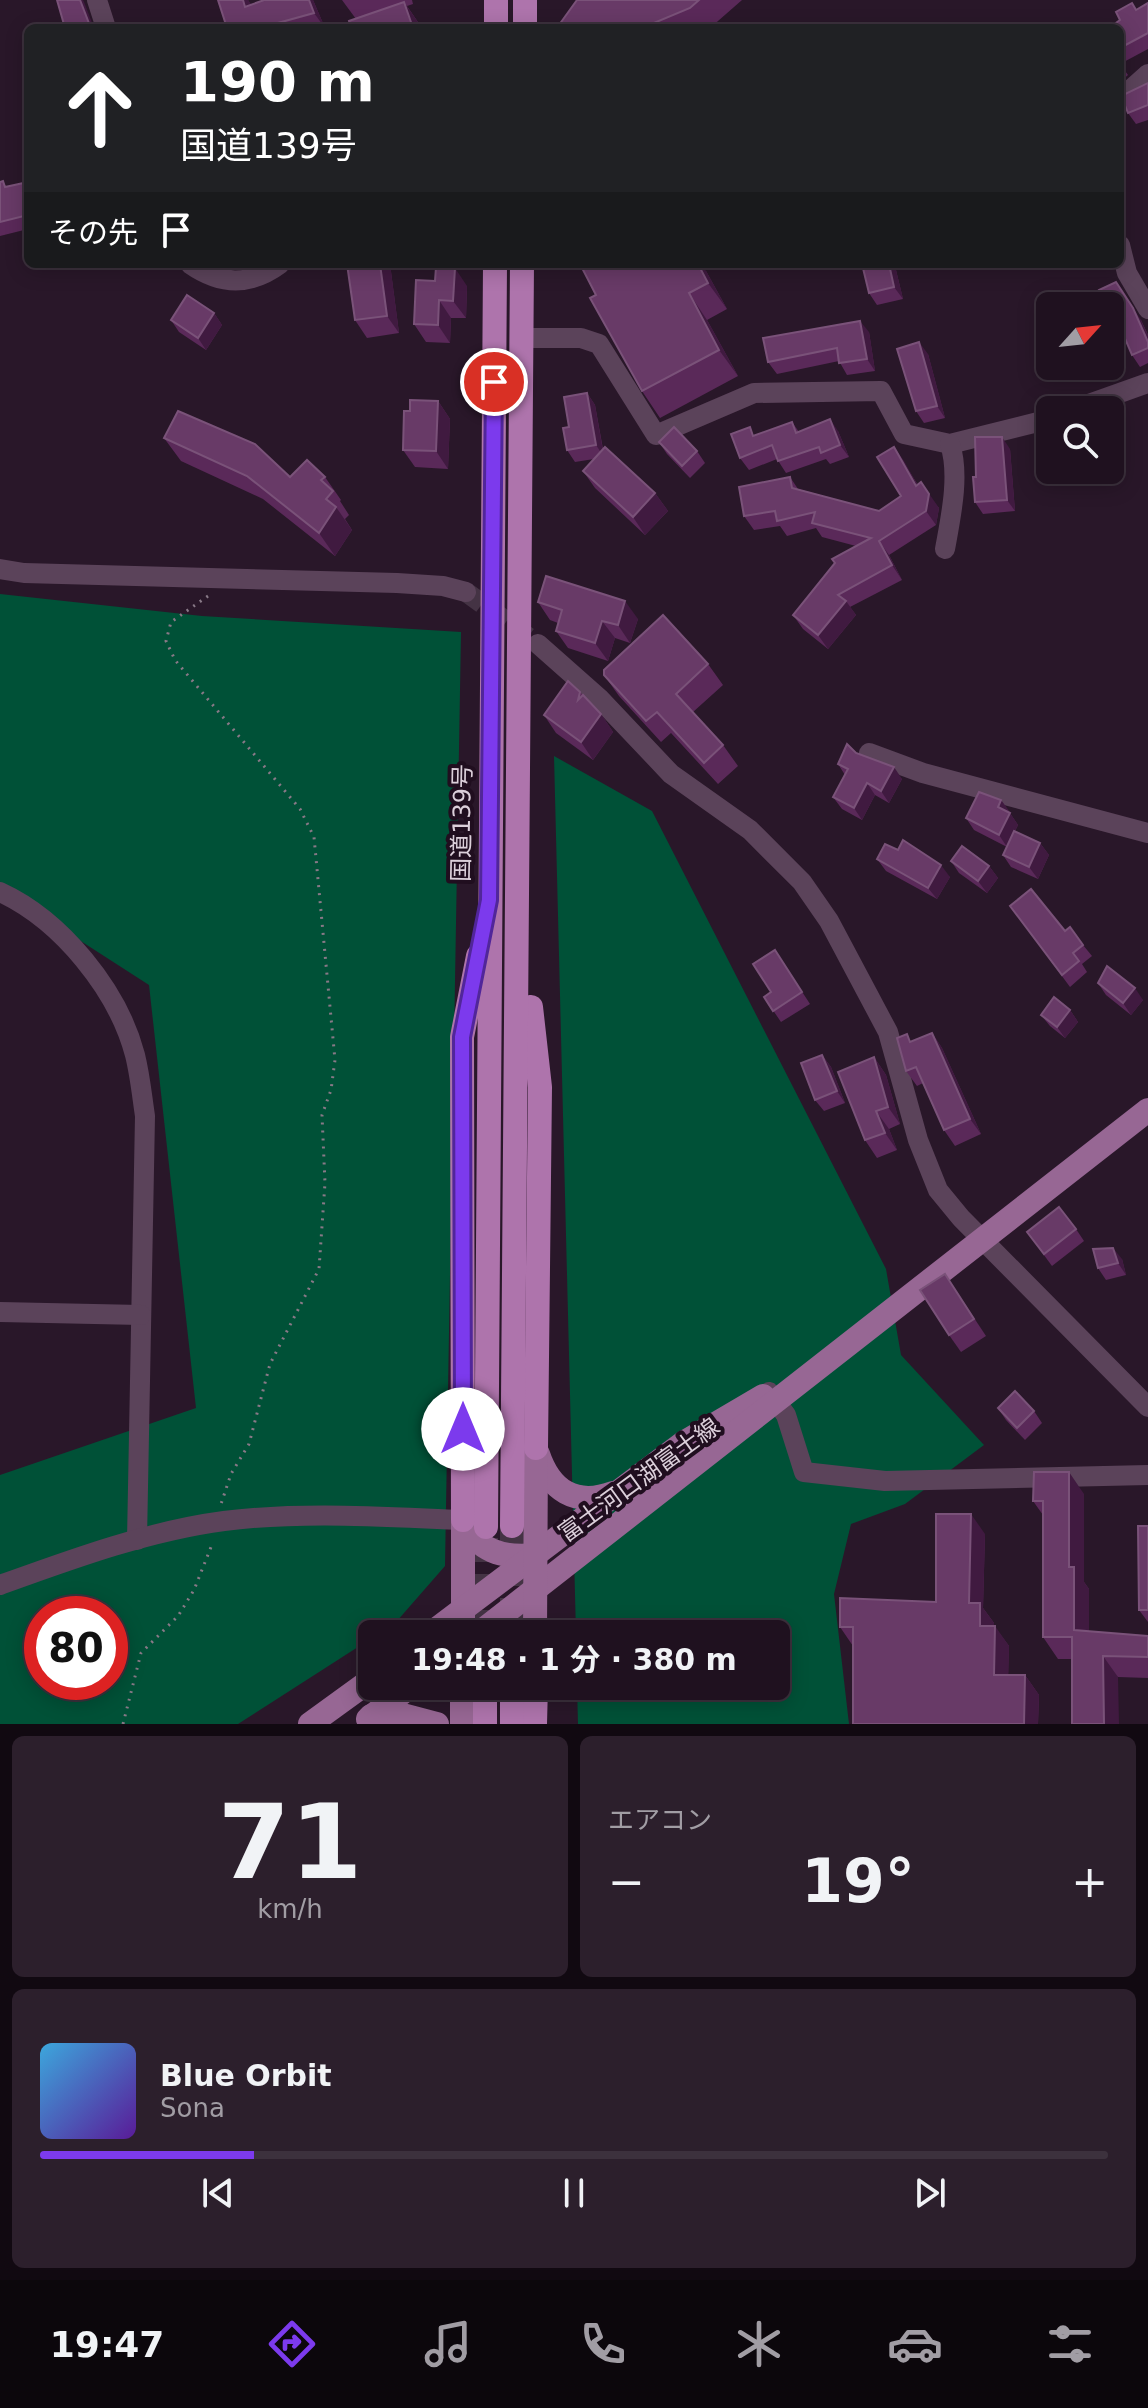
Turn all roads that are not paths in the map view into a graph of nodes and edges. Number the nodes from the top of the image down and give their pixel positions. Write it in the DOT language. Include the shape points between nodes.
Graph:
graph roads {
  1 [pos="97,0"];
  2 [pos="496,0"];
  3 [pos="525,0"];
  4 [pos="105,24"];
  5 [pos="496,24"];
  6 [pos="525,24"];
  7 [pos="1148,74"];
  8 [pos="1124,95"];
  9 [pos="1124,261"];
  10 [pos="198,268"];
  11 [pos="272,268"];
  12 [pos="495,268"];
  13 [pos="522,268"];
  14 [pos="1148,309"];
  15 [pos="522,338"];
  16 [pos="1148,383"];
  17 [pos="1111,396"];
  18 [pos="1036,422"];
  19 [pos="950,444"];
  20 [pos="945,549"];
  21 [pos="0,569"];
  22 [pos="466,592"];
  23 [pos="538,644"];
  24 [pos="869,753"];
  25 [pos="1148,833"];
  26 [pos="0,892"];
  27 [pos="520,902"];
  28 [pos="1148,1110"];
  29 [pos="983,1240"];
  30 [pos="0,1312"];
  31 [pos="141,1315"];
  32 [pos="772,1397"];
  33 [pos="1148,1407"];
  34 [pos="536,1448"];
  35 [pos="1148,1475"];
  36 [pos="618,1492"];
  37 [pos="475,1524"];
  38 [pos="512,1526"];
  39 [pos="137,1540"];
  40 [pos="535,1555"];
  41 [pos="500,1581"];
  42 [pos="0,1585"];
  43 [pos="536,1590"];
  44 [pos="463,1608"];
  45 [pos="448,1620"];
  46 [pos="463,1620"];
  47 [pos="480,1620"];
  48 [pos="504,1620"];
  49 [pos="535,1620"];
  50 [pos="358,1689"];
  51 [pos="392,1700"];
  52 [pos="462,1700"];
  53 [pos="485,1700"];
  54 [pos="512,1700"];
  55 [pos="536,1700"];
  56 [pos="366,1720"];
  57 [pos="310,1724"];
  58 [pos="437,1724"];
  59 [pos="462,1724"];
  60 [pos="485,1724"];
  61 [pos="512,1724"];
  62 [pos="535,1724"];
  1 -- 4 [label="street"];
  2 -- 5 [label="highway"];
  3 -- 6 [label="highway"];
  7 -- 8 [label="street"];
  9 -- 14 [label="street"];
  10 -- 11 [label="street" via="222,281 245,281"];
  12 -- 37 [label="highway, 国道139号" via="489,900 462,1037"];
  13 -- 15 [label="highway"];
  15 -- 19 [label="street" via="581,338 599,344 656,435 754,393 881,391 904,434"];
  15 -- 27 [label="highway"];
  16 -- 17 [label="street"];
  18 -- 19 [label="street"];
  19 -- 20 [label="street" via="952,511"];
  21 -- 22 [label="street" via="397,583"];
  23 -- 29 [label="street" via="599,698 671,774 750,830 802,882 829,921 888,1032 938,1190"];
  24 -- 25 [label="street" via="923,773"];
  26 -- 31 [label="street" via="62,936 108,992 134,1053 145,1116"];
  27 -- 34 [label="highway" via="540,1087"];
  27 -- 38 [label="highway"];
  28 -- 29 [label="main road, 富士河口湖富士線"];
  29 -- 32 [label="main road, 富士河口湖富士線"];
  29 -- 33 [label="street"];
  30 -- 31 [label="street"];
  31 -- 39 [label="street"];
  32 -- 35 [label="street" via="786,1415 804,1472 885,1481"];
  32 -- 36 [label="main road, 富士河口湖富士線" via="683,1443"];
  32 -- 43 [label="main road, 富士河口湖富士線"];
  34 -- 36 [label="main road" via="544,1471 568,1496 597,1499"];
  34 -- 40 [label="main road"];
  36 -- 40 [label="main road, 富士河口湖富士線"];
  37 -- 39 [label="street" via="326,1515 221,1522"];
  37 -- 40 [label="main road" via="479,1545 493,1553"];
  37 -- 41 [label="main road" via="471,1550"];
  37 -- 44 [label="main road"];
  39 -- 42 [label="street"];
  40 -- 41 [label="main road, 富士河口湖富士線"];
  40 -- 43 [label="main road"];
  41 -- 43 [label="main road"];
  41 -- 44 [label="main road, 富士河口湖富士線"];
  43 -- 48 [label="main road, 富士河口湖富士線"];
  43 -- 49 [label="main road"];
  44 -- 45 [label="main road, 富士河口湖富士線"];
  44 -- 46 [label="main road"];
  44 -- 47 [label="main road"];
  50 -- 57 [label="main road"];
  51 -- 56 [label="main road"];
  52 -- 59 [label="main road"];
  53 -- 60 [label="highway"];
  54 -- 61 [label="highway"];
  55 -- 62 [label="highway"];
  56 -- 58 [label="main road" via="403,1715"];
}
